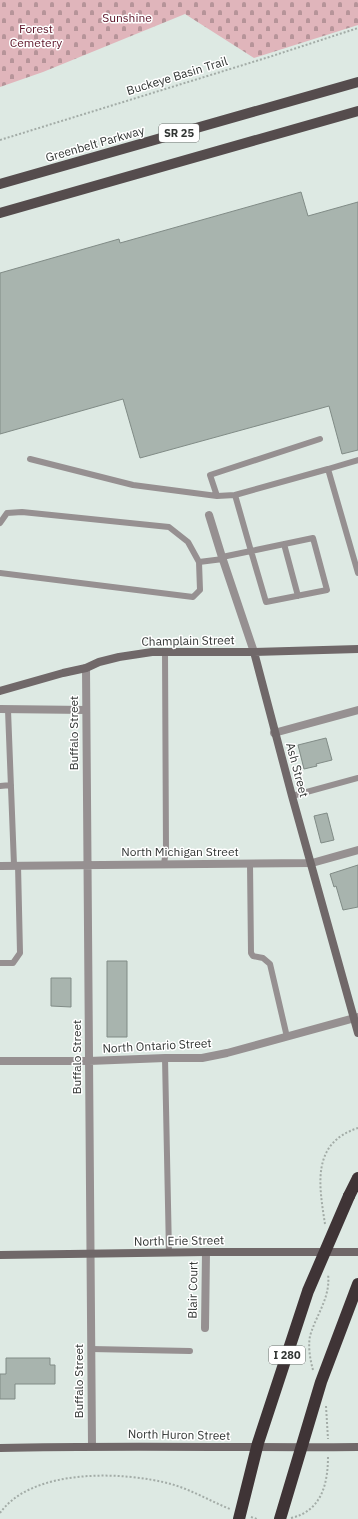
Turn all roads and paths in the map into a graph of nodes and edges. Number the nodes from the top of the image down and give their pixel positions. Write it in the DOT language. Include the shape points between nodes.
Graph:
graph roads {
  1 [pos="358,28"];
  2 [pos="358,82"];
  3 [pos="358,111"];
  4 [pos="0,140"];
  5 [pos="0,184"];
  6 [pos="0,213"];
  7 [pos="320,439"];
  8 [pos="30,459"];
  9 [pos="358,460"];
  10 [pos="328,469"];
  11 [pos="234,495"];
  12 [pos="217,496"];
  13 [pos="209,515"];
  14 [pos="0,523"];
  15 [pos="284,544"];
  16 [pos="251,551"];
  17 [pos="222,558"];
  18 [pos="199,562"];
  19 [pos="0,573"];
  20 [pos="358,573"];
  21 [pos="298,596"];
  22 [pos="358,649"];
  23 [pos="166,652"];
  24 [pos="254,652"];
  25 [pos="86,668"];
  26 [pos="0,692"];
  27 [pos="4,710"];
  28 [pos="86,710"];
  29 [pos="358,710"];
  30 [pos="274,733"];
  31 [pos="358,778"];
  32 [pos="11,785"];
  33 [pos="0,786"];
  34 [pos="292,796"];
  35 [pos="358,850"];
  36 [pos="312,863"];
  37 [pos="87,864"];
  38 [pos="164,864"];
  39 [pos="250,864"];
  40 [pos="16,865"];
  41 [pos="0,866"];
  42 [pos="0,963"];
  43 [pos="356,1018"];
  44 [pos="358,1033"];
  45 [pos="287,1037"];
  46 [pos="165,1058"];
  47 [pos="0,1061"];
  48 [pos="89,1061"];
  49 [pos="358,1128"];
  50 [pos="358,1178"];
  51 [pos="325,1229"];
  52 [pos="206,1252"];
  53 [pos="358,1252"];
  54 [pos="169,1253"];
  55 [pos="90,1254"];
  56 [pos="0,1255"];
  57 [pos="358,1284"];
  58 [pos="205,1328"];
  59 [pos="91,1349"];
  60 [pos="190,1351"];
  61 [pos="92,1446"];
  62 [pos="358,1447"];
  63 [pos="0,1448"];
  64 [pos="328,1454"];
  65 [pos="0,1513"];
  66 [pos="240,1515"];
  67 [pos="257,1519"];
  68 [pos="280,1519"];
  69 [pos="285,1519"];
  1 -- 4 [label="path, Buckeye Basin Trail"];
  2 -- 5 [label="main road, Greenbelt Parkway / SR 25"];
  3 -- 6 [label="main road, SR 25"];
  7 -- 12 [label="lane" via="210,475"];
  8 -- 12 [label="lane" via="133,485"];
  9 -- 10 [label="lane"];
  10 -- 11 [label="lane"];
  10 -- 20 [label="lane"];
  11 -- 12 [label="lane"];
  11 -- 16 [label="lane"];
  13 -- 17 [label="street, Ash Street"];
  14 -- 18 [label="lane" via="7,513 22,512 169,527 188,542"];
  15 -- 16 [label="lane"];
  15 -- 21 [label="lane"];
  15 -- 21 [label="lane" via="313,538 327,590"];
  16 -- 17 [label="lane"];
  16 -- 21 [label="lane" via="266,602"];
  17 -- 18 [label="lane"];
  17 -- 24 [label="street, Ash Street"];
  18 -- 19 [label="lane" via="200,590 193,596"];
  22 -- 24 [label="street, Champlain Street"];
  23 -- 24 [label="street, Champlain Street"];
  23 -- 25 [label="street, Champlain Street" via="119,657"];
  23 -- 38 [label="lane"];
  24 -- 30 [label="street, Ash Street"];
  25 -- 26 [label="street, Champlain Street"];
  25 -- 28 [label="street, Buffalo Street"];
  27 -- 28 [label="street"];
  27 -- 32 [label="lane"];
  28 -- 37 [label="street, Buffalo Street"];
  29 -- 30 [label="street"];
  30 -- 34 [label="street, Ash Street"];
  31 -- 34 [label="lane"];
  32 -- 33 [label="lane"];
  32 -- 40 [label="lane"];
  34 -- 36 [label="street, Ash Street"];
  35 -- 36 [label="street, North Michigan Street"];
  36 -- 39 [label="street, North Michigan Street"];
  36 -- 43 [label="street, Ash Street"];
  37 -- 38 [label="street, North Michigan Street"];
  37 -- 40 [label="street, North Michigan Street"];
  37 -- 48 [label="street, Buffalo Street"];
  38 -- 39 [label="street, North Michigan Street"];
  39 -- 45 [label="lane" via="250,953 270,964"];
  40 -- 41 [label="street, North Michigan Street"];
  40 -- 42 [label="lane" via="20,953 13,963"];
  43 -- 44 [label="street, Ash Street"];
  43 -- 45 [label="street, North Ontario Street"];
  45 -- 46 [label="street, North Ontario Street" via="202,1058"];
  46 -- 48 [label="street, North Ontario Street"];
  46 -- 54 [label="lane"];
  47 -- 48 [label="street, North Ontario Street"];
  48 -- 55 [label="street, Buffalo Street"];
  49 -- 51 [label="path" via="336,1139 322,1160 320,1183"];
  50 -- 66 [label="highway, I 280, bridge" via="308,1291 258,1443"];
  52 -- 53 [label="street, North Erie Street"];
  52 -- 54 [label="street, North Erie Street"];
  52 -- 58 [label="street, Blair Court"];
  54 -- 55 [label="street, North Erie Street"];
  55 -- 56 [label="street, North Erie Street"];
  55 -- 59 [label="street, Buffalo Street"];
  57 -- 68 [label="highway, bridge" via="321,1382"];
  59 -- 60 [label="lane"];
  59 -- 61 [label="street, Buffalo Street"];
  61 -- 62 [label="street, North Huron Street"];
  61 -- 63 [label="street, North Huron Street"];
  64 -- 69 [label="path" via="326,1486 321,1495 306,1512"];
  65 -- 66 [label="path" via="20,1495 39,1485 80,1476 131,1476 172,1484"];
  66 -- 67 [label="path"];
}
